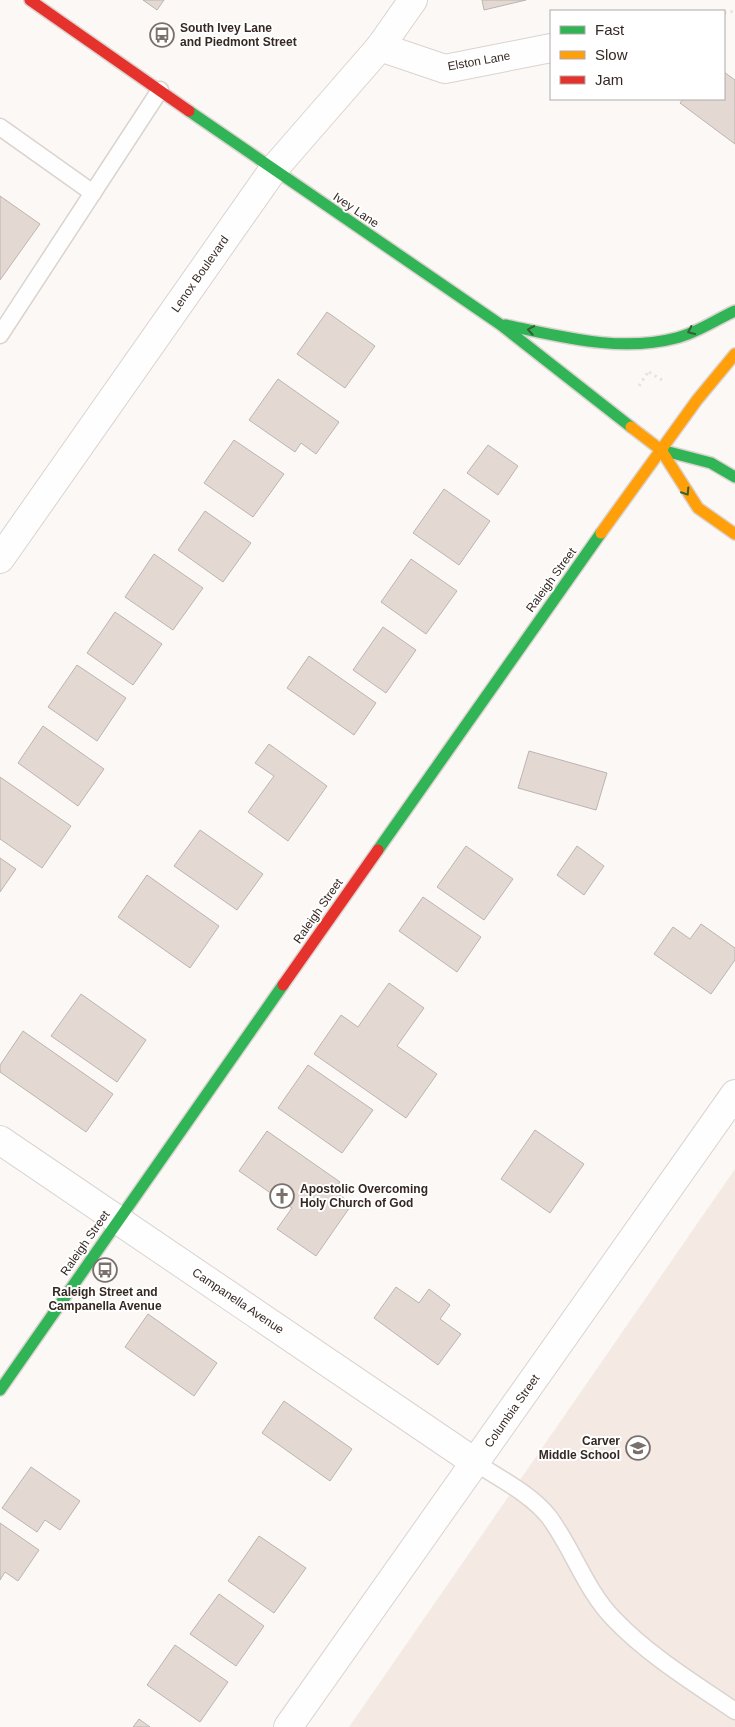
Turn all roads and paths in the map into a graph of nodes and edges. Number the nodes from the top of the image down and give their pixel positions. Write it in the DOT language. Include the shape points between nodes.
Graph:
graph roads {
  1 [pos="30,0"];
  2 [pos="413,0"];
  3 [pos="380,48"];
  4 [pos="550,48"];
  5 [pos="160,90"];
  6 [pos="0,127"];
  7 [pos="273,170"];
  8 [pos="93,193"];
  9 [pos="735,311"];
  10 [pos="501,325"];
  11 [pos="0,335"];
  12 [pos="735,354"];
  13 [pos="662,380"];
  14 [pos="638,386"];
  15 [pos="661,450"];
  16 [pos="735,477"];
  17 [pos="735,534"];
  18 [pos="0,559"];
  19 [pos="735,1094"];
  20 [pos="0,1140"];
  21 [pos="118,1220"];
  22 [pos="0,1390"];
  23 [pos="476,1463"];
  24 [pos="735,1711"];
  25 [pos="288,1727"];
  1 -- 5 [label="street, Ivey Lane"];
  2 -- 3 [label="street, Lenox Boulevard"];
  3 -- 4 [label="street, Elston Lane" via="446,69"];
  3 -- 7 [label="street, Lenox Boulevard"];
  5 -- 7 [label="street, Ivey Lane"];
  5 -- 8 [label="lane"];
  6 -- 8 [label="lane"];
  7 -- 10 [label="street, Ivey Lane"];
  7 -- 18 [label="street, Lenox Boulevard"];
  8 -- 11 [label="lane"];
  9 -- 10 [label="street, one-way" via="677,338 641,345 583,340"];
  10 -- 15 [label="street, Ivey Lane"];
  12 -- 15 [label="street"];
  13 -- 14 [label="path" via="648,372"];
  15 -- 16 [label="street, Ivey Lane" via="711,462"];
  15 -- 17 [label="street, Ivey Lane, one-way" via="698,508"];
  15 -- 21 [label="street, Raleigh Street"];
  19 -- 23 [label="street, Columbia Street"];
  20 -- 21 [label="street, Campanella Avenue"];
  21 -- 22 [label="street, Raleigh Street"];
  21 -- 23 [label="street, Campanella Avenue"];
  23 -- 24 [label="lane" via="548,1515 612,1618"];
  23 -- 25 [label="street, Columbia Street"];
}
